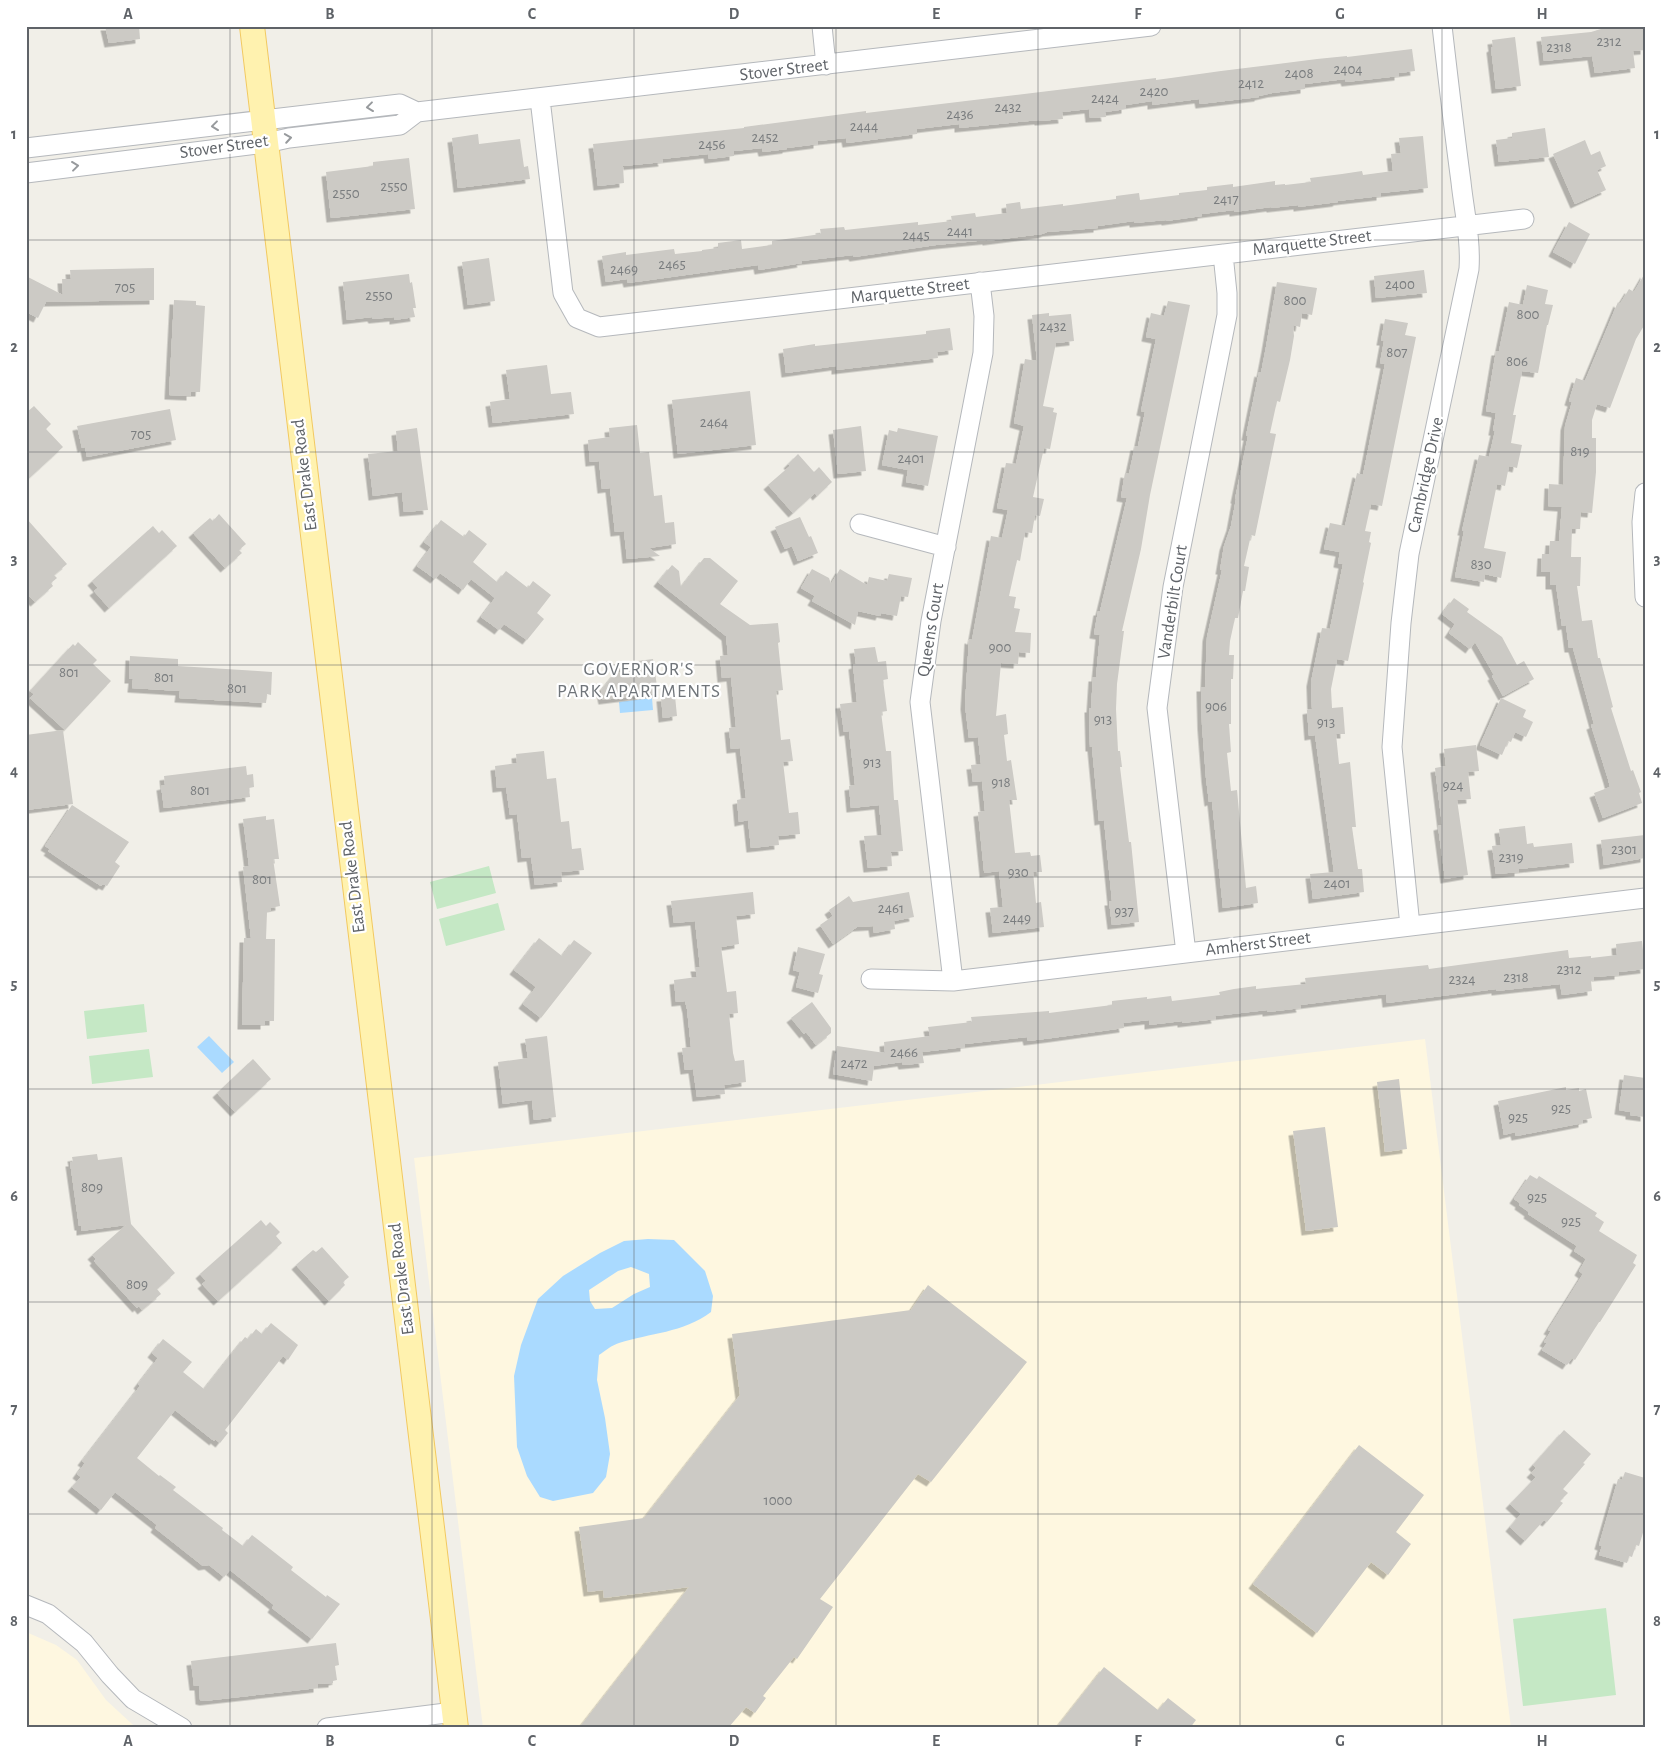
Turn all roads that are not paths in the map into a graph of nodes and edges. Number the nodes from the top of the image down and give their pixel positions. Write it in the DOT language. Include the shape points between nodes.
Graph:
graph roads {
  1 [pos="252,26"];
  2 [pos="822,26"];
  3 [pos="1150,26"];
  4 [pos="1442,26"];
  5 [pos="1061,31"];
  6 [pos="826,65"];
  7 [pos="540,98"];
  8 [pos="265,131"];
  9 [pos="26,148"];
  10 [pos="26,173"];
  11 [pos="1524,219"];
  12 [pos="1468,225"];
  13 [pos="1223,254"];
  14 [pos="980,282"];
  15 [pos="1645,493"];
  16 [pos="1644,522"];
  17 [pos="860,524"];
  18 [pos="946,547"];
  19 [pos="1645,597"];
  20 [pos="1645,898"];
  21 [pos="1410,926"];
  22 [pos="1186,953"];
  23 [pos="871,979"];
  24 [pos="953,981"];
  25 [pos="26,1604"];
  26 [pos="455,1720"];
  27 [pos="182,1728"];
  28 [pos="327,1728"];
  1 -- 8 [label="main road, East Drake Road"];
  2 -- 6 [label="street"];
  3 -- 5 [label="street, Stover Street"];
  4 -- 12 [label="street, Cambridge Drive"];
  5 -- 6 [label="street, Stover Street"];
  6 -- 7 [label="street, Stover Street"];
  7 -- 8 [label="street, Stover Street" via="417,112 400,104"];
  7 -- 14 [label="street, Marquette Street" via="563,293 577,318 599,327"];
  8 -- 9 [label="street, Stover Street, one-way"];
  10 -- 8 [label="street, Stover Street, one-way"];
  8 -- 26 [label="main road, East Drake Road"];
  11 -- 12 [label="street, Marquette Street"];
  12 -- 13 [label="street, Marquette Street"];
  12 -- 21 [label="street, Cambridge Drive" via="1469,269 1409,554 1396,687 1392,747"];
  13 -- 14 [label="street, Marquette Street"];
  13 -- 22 [label="street, Vanderbilt Court" via="1227,315 1173,586 1157,708"];
  14 -- 18 [label="street, Queens Court" via="984,316 983,353"];
  15 -- 16 [label="street"];
  16 -- 19 [label="street"];
  17 -- 18 [label="street"];
  18 -- 24 [label="street, Queens Court" via="931,621 920,702"];
  20 -- 21 [label="street, Amherst Street"];
  21 -- 22 [label="street, Amherst Street"];
  22 -- 24 [label="street, Amherst Street"];
  23 -- 24 [label="street, Amherst Street"];
  25 -- 27 [label="street" via="48,1614 84,1643 133,1700"];
  26 -- 28 [label="street"];
}
